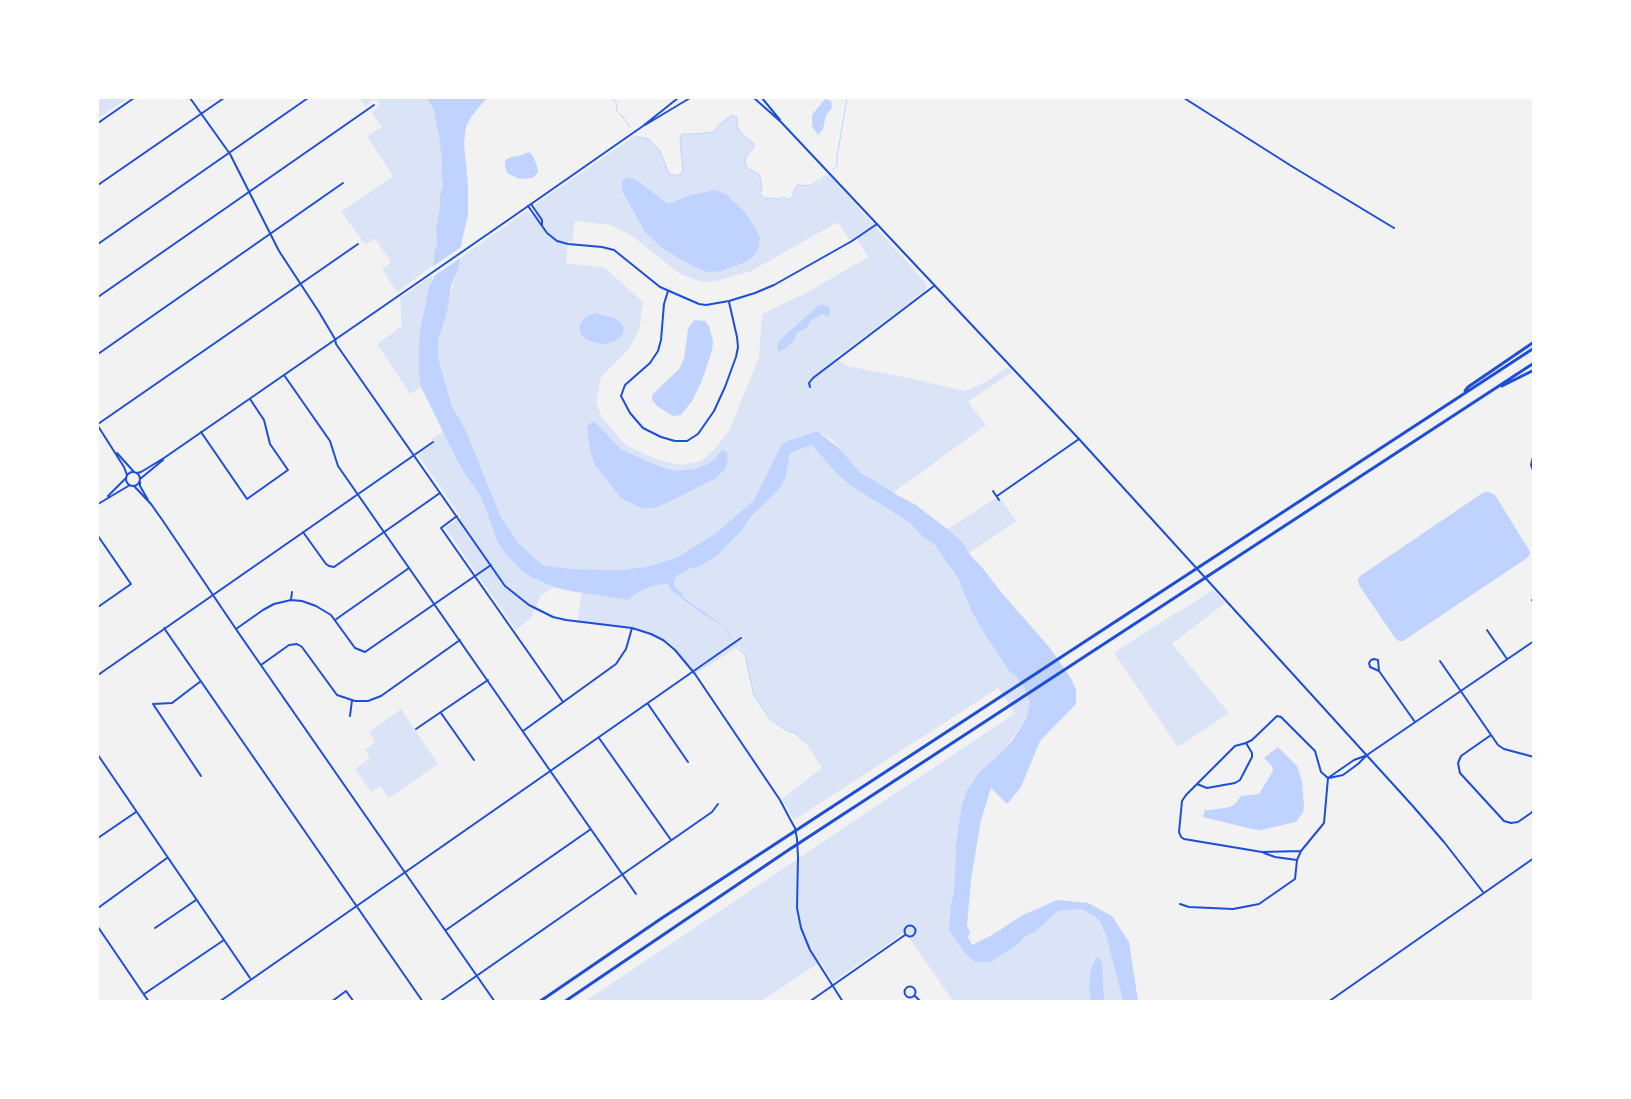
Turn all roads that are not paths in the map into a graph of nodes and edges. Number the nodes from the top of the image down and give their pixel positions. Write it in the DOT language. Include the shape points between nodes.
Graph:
graph roads {
  1 [pos="134,98"];
  2 [pos="190,98"];
  3 [pos="224,98"];
  4 [pos="308,98"];
  5 [pos="678,98"];
  6 [pos="690,98"];
  7 [pos="754,98"];
  8 [pos="762,98"];
  9 [pos="1184,98"];
  10 [pos="374,106"];
  11 [pos="202,113"];
  12 [pos="781,122"];
  13 [pos="98,123"];
  14 [pos="643,126"];
  15 [pos="229,152"];
  16 [pos="344,183"];
  17 [pos="98,186"];
  18 [pos="249,192"];
  19 [pos="531,204"];
  20 [pos="528,206"];
  21 [pos="877,224"];
  22 [pos="542,225"];
  23 [pos="1394,228"];
  24 [pos="271,234"];
  25 [pos="98,244"];
  26 [pos="358,244"];
  27 [pos="300,283"];
  28 [pos="934,286"];
  29 [pos="668,290"];
  30 [pos="98,297"];
  31 [pos="729,301"];
  32 [pos="335,339"];
  33 [pos="1534,342"];
  34 [pos="1534,348"];
  35 [pos="98,354"];
  36 [pos="1534,363"];
  37 [pos="1534,370"];
  38 [pos="284,375"];
  39 [pos="810,387"];
  40 [pos="1496,388"];
  41 [pos="1464,393"];
  42 [pos="250,399"];
  43 [pos="98,425"];
  44 [pos="201,432"];
  45 [pos="1079,439"];
  46 [pos="433,442"];
  47 [pos="111,446"];
  48 [pos="1534,453"];
  49 [pos="414,455"];
  50 [pos="164,458"];
  51 [pos="135,472"];
  52 [pos="1534,473"];
  53 [pos="127,476"];
  54 [pos="140,480"];
  55 [pos="130,485"];
  56 [pos="134,486"];
  57 [pos="994,491"];
  58 [pos="440,492"];
  59 [pos="358,494"];
  60 [pos="997,496"];
  61 [pos="104,499"];
  62 [pos="999,500"];
  63 [pos="98,504"];
  64 [pos="151,504"];
  65 [pos="457,516"];
  66 [pos="303,532"];
  67 [pos="384,532"];
  68 [pos="98,536"];
  69 [pos="491,566"];
  70 [pos="409,568"];
  71 [pos="475,576"];
  72 [pos="292,592"];
  73 [pos="213,595"];
  74 [pos="291,600"];
  75 [pos="435,604"];
  76 [pos="98,607"];
  77 [pos="335,620"];
  78 [pos="164,628"];
  79 [pos="632,628"];
  80 [pos="236,629"];
  81 [pos="1486,630"];
  82 [pos="741,638"];
  83 [pos="460,640"];
  84 [pos="1534,641"];
  85 [pos="1507,659"];
  86 [pos="1440,661"];
  87 [pos="261,665"];
  88 [pos="693,672"];
  89 [pos="1379,672"];
  90 [pos="98,675"];
  91 [pos="488,680"];
  92 [pos="202,681"];
  93 [pos="1461,691"];
  94 [pos="352,700"];
  95 [pos="563,702"];
  96 [pos="648,704"];
  97 [pos="441,713"];
  98 [pos="350,716"];
  99 [pos="1415,722"];
  100 [pos="416,730"];
  101 [pos="523,731"];
  102 [pos="1491,734"];
  103 [pos="599,738"];
  104 [pos="1246,743"];
  105 [pos="98,755"];
  106 [pos="1367,755"];
  107 [pos="1534,756"];
  108 [pos="474,760"];
  109 [pos="688,762"];
  110 [pos="551,771"];
  111 [pos="201,776"];
  112 [pos="1328,778"];
  113 [pos="1197,784"];
  114 [pos="718,804"];
  115 [pos="1534,810"];
  116 [pos="136,812"];
  117 [pos="591,829"];
  118 [pos="98,838"];
  119 [pos="670,840"];
  120 [pos="1300,851"];
  121 [pos="1262,852"];
  122 [pos="168,858"];
  123 [pos="1534,858"];
  124 [pos="1297,860"];
  125 [pos="406,872"];
  126 [pos="622,874"];
  127 [pos="1483,892"];
  128 [pos="636,894"];
  129 [pos="197,900"];
  130 [pos="1180,904"];
  131 [pos="356,906"];
  132 [pos="98,908"];
  133 [pos="98,927"];
  134 [pos="155,928"];
  135 [pos="446,930"];
  136 [pos="905,935"];
  137 [pos="224,940"];
  138 [pos="477,976"];
  139 [pos="250,978"];
  140 [pos="832,985"];
  141 [pos="144,994"];
  142 [pos="915,996"];
  143 [pos="149,1002"];
  144 [pos="219,1002"];
  145 [pos="331,1002"];
  146 [pos="354,1002"];
  147 [pos="423,1002"];
  148 [pos="439,1002"];
  149 [pos="495,1002"];
  150 [pos="539,1002"];
  151 [pos="564,1002"];
  152 [pos="809,1002"];
  153 [pos="843,1002"];
  154 [pos="921,1002"];
  155 [pos="1328,1002"];
  1 -- 13 [label="street"];
  2 -- 11 [label="street"];
  3 -- 11 [label="street"];
  4 -- 15 [label="street"];
  5 -- 14 [label="street"];
  6 -- 14 [label="street"];
  7 -- 12 [label="street"];
  8 -- 12 [label="street"];
  9 -- 23 [label="street"];
  10 -- 18 [label="street"];
  11 -- 15 [label="street"];
  11 -- 17 [label="street"];
  12 -- 21 [label="street"];
  14 -- 19 [label="street"];
  15 -- 18 [label="street"];
  15 -- 25 [label="street"];
  16 -- 24 [label="street"];
  18 -- 24 [label="street"];
  18 -- 30 [label="street"];
  19 -- 20 [label="street"];
  19 -- 22 [label="street"];
  20 -- 22 [label="street"];
  20 -- 32 [label="street"];
  21 -- 28 [label="street"];
  21 -- 31 [label="street" via="790,277 764,290"];
  22 -- 29 [label="street" via="550,236 561,242 616,252 654,283"];
  24 -- 27 [label="street"];
  24 -- 35 [label="street"];
  26 -- 27 [label="street"];
  27 -- 32 [label="street"];
  27 -- 43 [label="street"];
  28 -- 39 [label="street" via="813,378"];
  28 -- 45 [label="street"];
  29 -- 31 [label="street" via="702,305"];
  29 -- 31 [label="street" via="658,351 650,364 625,385 622,396 643,428 675,441 691,439 701,430 716,406 735,362 738,342"];
  32 -- 38 [label="street"];
  32 -- 49 [label="street"];
  33 -- 41 [label="highway"];
  34 -- 41 [label="highway"];
  36 -- 40 [label="highway"];
  37 -- 40 [label="highway"];
  38 -- 42 [label="street"];
  38 -- 59 [label="street" via="330,441 338,466"];
  40 -- 151 [label="highway" via="787,851"];
  41 -- 150 [label="highway" via="803,825"];
  42 -- 44 [label="street"];
  42 -- 44 [label="street" via="264,420 271,446 288,470 247,498"];
  43 -- 47 [label="street"];
  44 -- 50 [label="street"];
  45 -- 60 [label="street"];
  45 -- 106 [label="street"];
  46 -- 49 [label="street"];
  47 -- 51 [label="street"];
  47 -- 53 [label="street"];
  48 -- 52 [label="street" via="1531,465"];
  49 -- 58 [label="street"];
  49 -- 59 [label="street"];
  50 -- 51 [label="street" via="141,472"];
  50 -- 54 [label="street"];
  51 -- 53 [label="street"];
  51 -- 54 [label="street"];
  53 -- 55 [label="street"];
  53 -- 61 [label="street"];
  54 -- 56 [label="street"];
  54 -- 64 [label="street"];
  55 -- 56 [label="street"];
  55 -- 61 [label="street"];
  56 -- 64 [label="street"];
  57 -- 60 [label="street"];
  58 -- 65 [label="street"];
  58 -- 67 [label="street"];
  59 -- 66 [label="street"];
  59 -- 67 [label="street"];
  60 -- 62 [label="street"];
  61 -- 63 [label="street"];
  64 -- 73 [label="street"];
  65 -- 69 [label="street"];
  65 -- 71 [label="street" via="441,528"];
  66 -- 67 [label="street" via="326,564 332,567"];
  66 -- 73 [label="street"];
  67 -- 70 [label="street"];
  68 -- 76 [label="street" via="131,584"];
  69 -- 71 [label="street"];
  69 -- 79 [label="street" via="505,586 541,612 566,620"];
  70 -- 75 [label="street"];
  70 -- 77 [label="street"];
  71 -- 75 [label="street"];
  71 -- 95 [label="street"];
  72 -- 74 [label="street"];
  73 -- 78 [label="street"];
  73 -- 80 [label="street"];
  74 -- 77 [label="street" via="314,604"];
  74 -- 80 [label="street" via="270,606"];
  75 -- 77 [label="street" via="365,652 355,648"];
  75 -- 83 [label="street"];
  78 -- 90 [label="street"];
  78 -- 92 [label="street"];
  79 -- 88 [label="street" via="663,640"];
  79 -- 95 [label="street" via="626,649 616,664"];
  80 -- 87 [label="street"];
  81 -- 85 [label="street"];
  82 -- 88 [label="street"];
  83 -- 91 [label="street"];
  83 -- 94 [label="street" via="381,696 368,701"];
  84 -- 85 [label="street"];
  85 -- 93 [label="street"];
  86 -- 93 [label="street"];
  87 -- 94 [label="street" via="289,645 299,644 334,692"];
  87 -- 125 [label="street"];
  88 -- 96 [label="street"];
  88 -- 140 [label="street" via="793,824 797,839 800,928"];
  89 -- 89 [label="street" via="1370,667 1370,660 1378,660"];
  89 -- 99 [label="street"];
  91 -- 97 [label="street"];
  91 -- 101 [label="street"];
  92 -- 111 [label="street" via="172,703 153,704"];
  92 -- 131 [label="street"];
  93 -- 99 [label="street"];
  93 -- 102 [label="street"];
  94 -- 98 [label="street"];
  95 -- 101 [label="street"];
  96 -- 103 [label="street"];
  96 -- 109 [label="street"];
  97 -- 100 [label="street"];
  97 -- 108 [label="street"];
  99 -- 106 [label="street"];
  101 -- 110 [label="street"];
  102 -- 107 [label="street" via="1504,749"];
  102 -- 115 [label="street" via="1461,756 1458,763 1460,773 1507,822 1518,822"];
  103 -- 110 [label="street"];
  103 -- 119 [label="street"];
  104 -- 112 [label="street" via="1277,716 1281,717 1316,752 1321,772"];
  104 -- 113 [label="street" via="1235,746"];
  104 -- 113 [label="street" via="1252,757 1240,780 1207,788"];
  105 -- 116 [label="street"];
  106 -- 112 [label="street"];
  106 -- 112 [label="street" via="1343,775"];
  106 -- 127 [label="street" via="1444,842"];
  110 -- 117 [label="street"];
  110 -- 125 [label="street"];
  112 -- 120 [label="street" via="1324,823"];
  113 -- 121 [label="street" via="1182,801 1181,837"];
  114 -- 119 [label="street" via="712,812"];
  116 -- 118 [label="street"];
  116 -- 122 [label="street"];
  117 -- 126 [label="street"];
  117 -- 135 [label="street"];
  119 -- 126 [label="street"];
  120 -- 121 [label="street"];
  120 -- 124 [label="street"];
  121 -- 124 [label="street"];
  122 -- 129 [label="street"];
  122 -- 132 [label="street"];
  123 -- 127 [label="street"];
  124 -- 130 [label="street" via="1295,879 1255,906 1233,909"];
  125 -- 131 [label="street"];
  125 -- 135 [label="street"];
  126 -- 128 [label="street"];
  126 -- 138 [label="street"];
  127 -- 155 [label="street"];
  129 -- 134 [label="street"];
  129 -- 137 [label="street"];
  131 -- 139 [label="street"];
  131 -- 147 [label="street"];
  133 -- 141 [label="street"];
  135 -- 138 [label="street"];
  136 -- 136 [label="street" via="914,935 914,928 906,927"];
  136 -- 140 [label="street"];
  137 -- 139 [label="street"];
  137 -- 141 [label="street"];
  138 -- 148 [label="street"];
  138 -- 149 [label="street"];
  139 -- 144 [label="street"];
  140 -- 152 [label="street"];
  140 -- 153 [label="street"];
  141 -- 143 [label="street"];
  142 -- 142 [label="street" via="913,988 906,989 907,997"];
  142 -- 154 [label="street"];
  145 -- 146 [label="street" via="346,991"];
}
